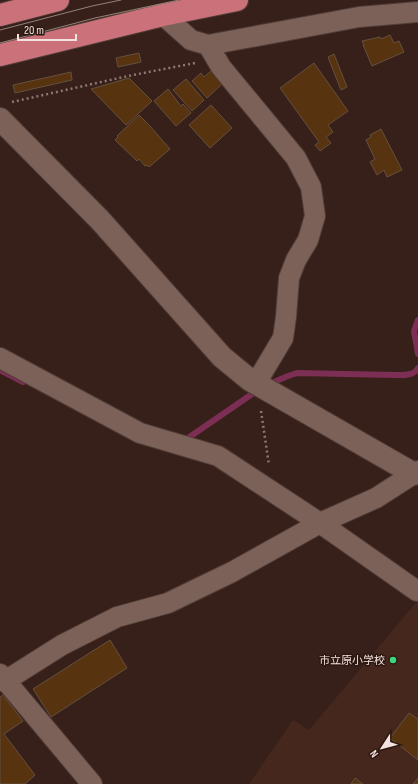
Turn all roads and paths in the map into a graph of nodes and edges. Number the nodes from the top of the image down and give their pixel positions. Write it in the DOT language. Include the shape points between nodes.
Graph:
graph roads {
  1 [pos="58,0"];
  2 [pos="237,0"];
  3 [pos="418,12"];
  4 [pos="0,15"];
  5 [pos="163,15"];
  6 [pos="208,45"];
  7 [pos="0,55"];
  8 [pos="0,119"];
  9 [pos="0,358"];
  10 [pos="256,383"];
  11 [pos="417,474"];
  12 [pos="275,493"];
  13 [pos="320,523"];
  14 [pos="418,589"];
  15 [pos="2,679"];
  16 [pos="92,784"];
  1 -- 4 [label="highway"];
  2 -- 5 [label="highway"];
  3 -- 6 [label="street" via="359,17"];
  5 -- 6 [label="street" via="191,40"];
  5 -- 7 [label="highway"];
  6 -- 10 [label="street" via="221,67 296,158 311,187 315,216 308,240 289,278 283,338"];
  8 -- 10 [label="street" via="100,220 222,357"];
  9 -- 12 [label="street" via="140,433 218,456"];
  10 -- 11 [label="street"];
  10 -- 12 [label="path"];
  11 -- 13 [label="street" via="376,498"];
  12 -- 13 [label="street"];
  13 -- 14 [label="street" via="417,591"];
  13 -- 15 [label="street" via="232,572 168,603 116,617"];
  15 -- 16 [label="street"];
}
